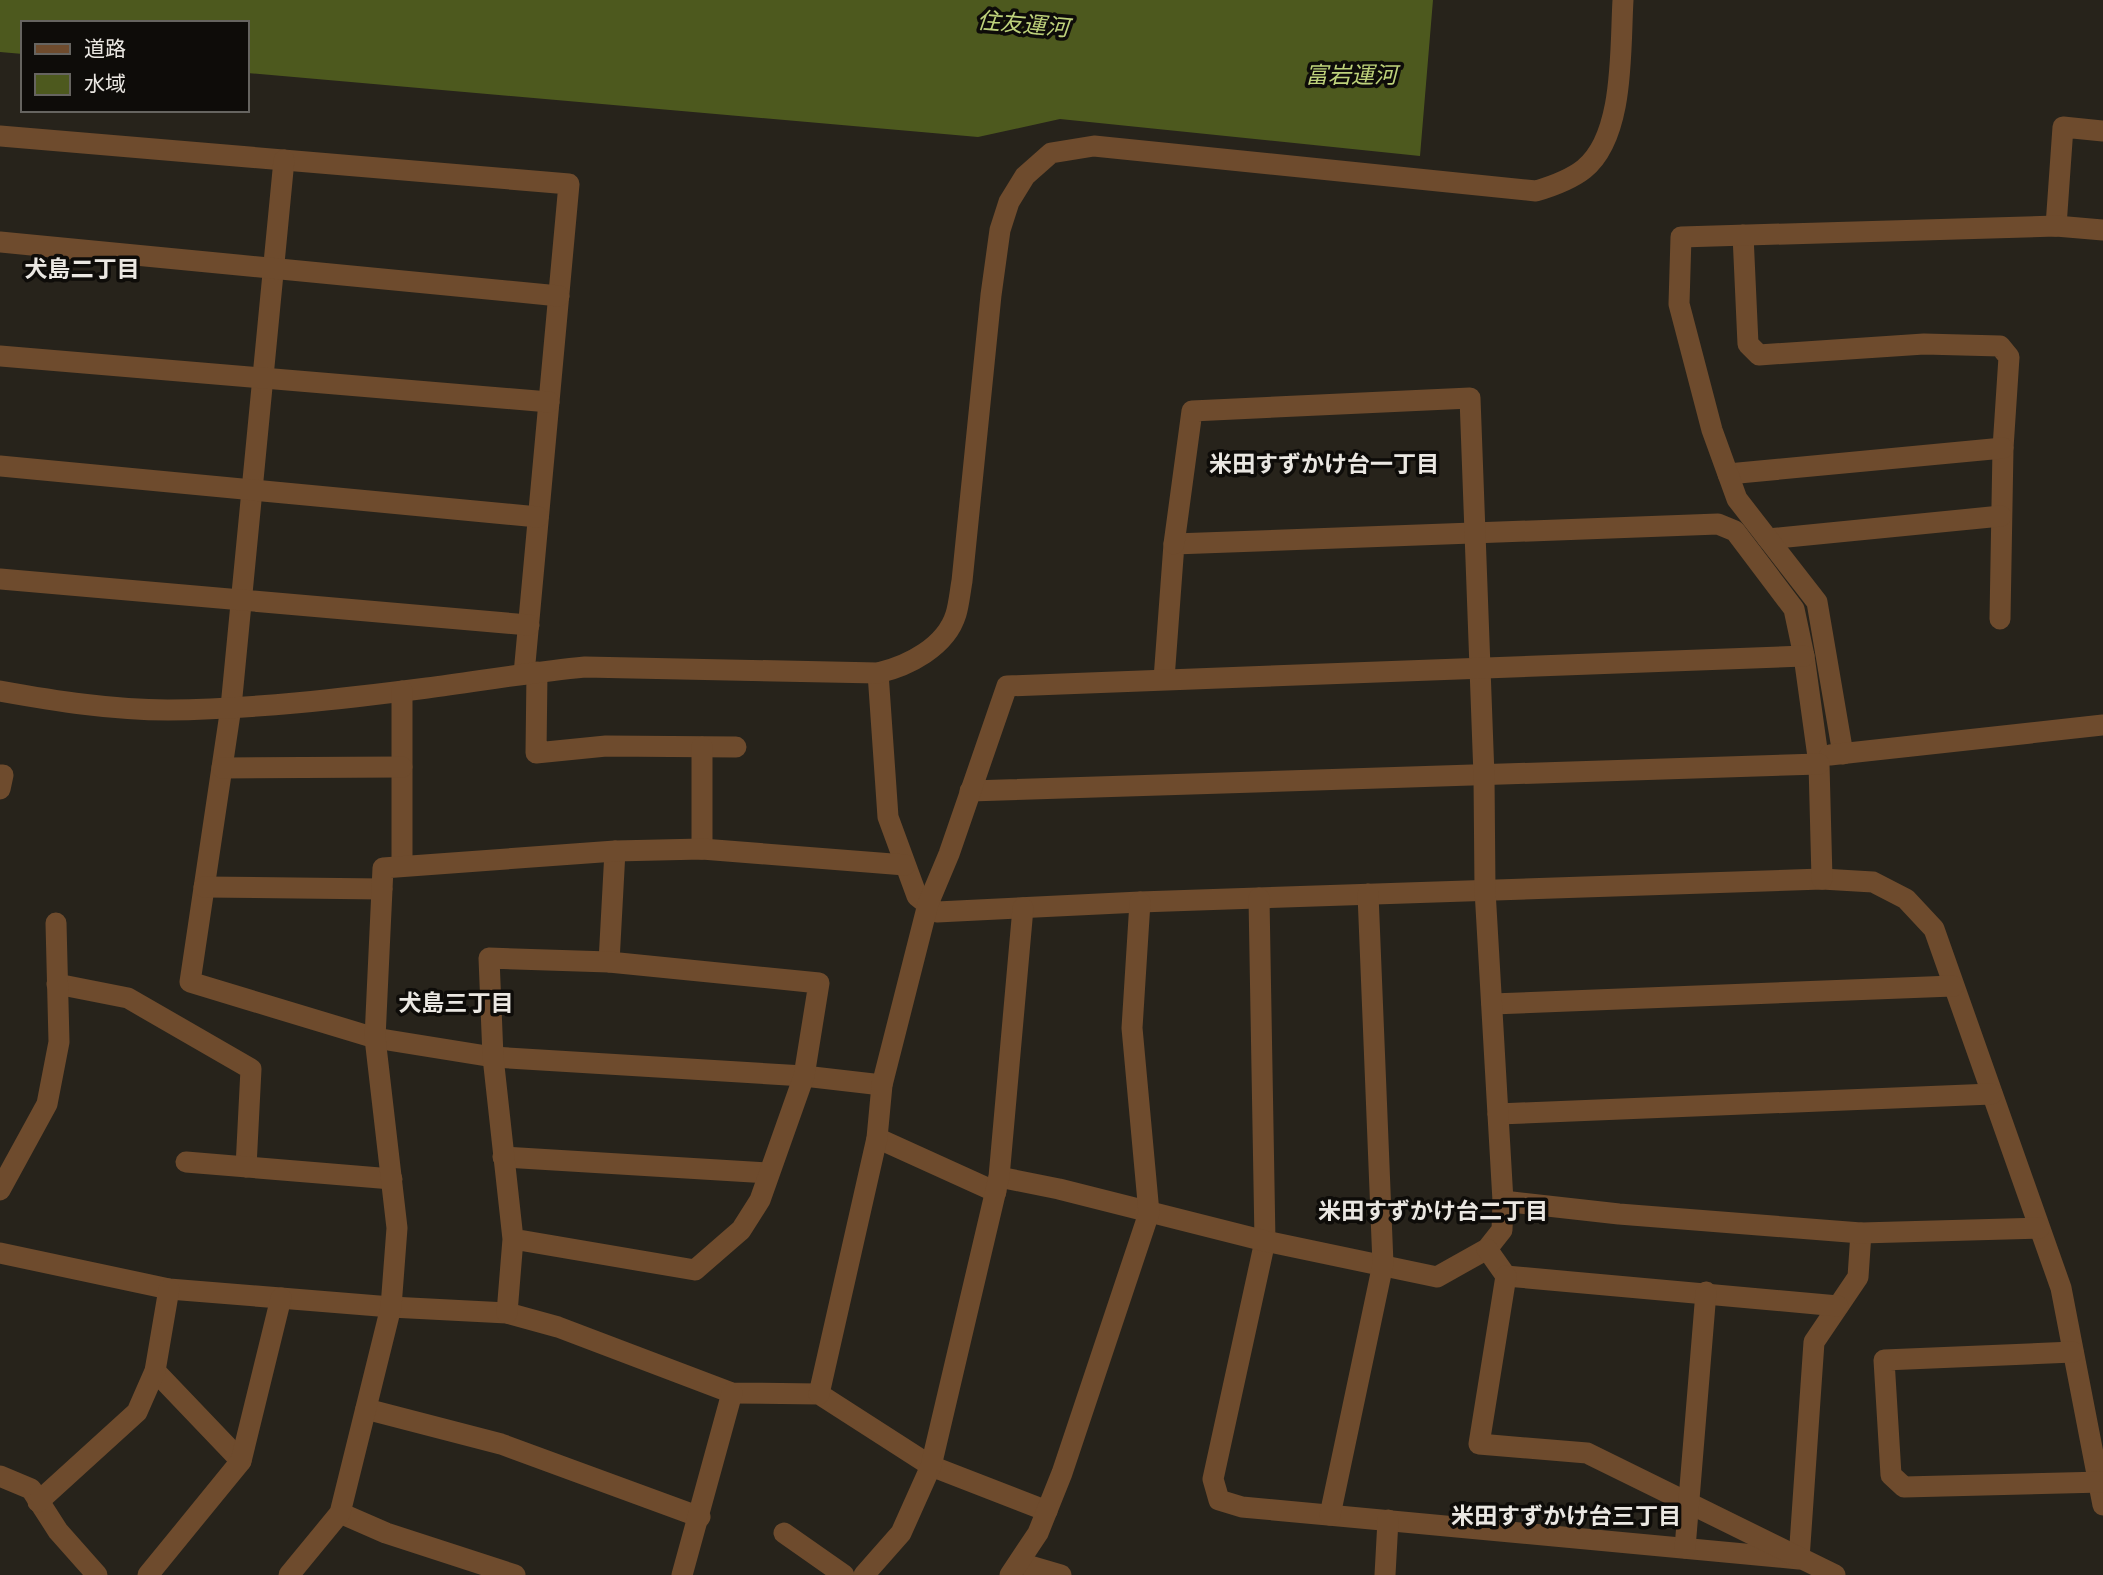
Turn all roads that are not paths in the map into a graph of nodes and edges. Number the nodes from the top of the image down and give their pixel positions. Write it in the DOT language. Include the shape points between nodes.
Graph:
graph roads {
  1 [pos="1623,0"];
  2 [pos="2103,131"];
  3 [pos="0,136"];
  4 [pos="284,160"];
  5 [pos="2056,226"];
  6 [pos="2103,230"];
  7 [pos="1743,235"];
  8 [pos="0,242"];
  9 [pos="274,269"];
  10 [pos="559,296"];
  11 [pos="0,356"];
  12 [pos="263,378"];
  13 [pos="549,402"];
  14 [pos="2003,448"];
  15 [pos="0,466"];
  16 [pos="1728,474"];
  17 [pos="252,490"];
  18 [pos="2001,516"];
  19 [pos="538,517"];
  20 [pos="1473,532"];
  21 [pos="1768,539"];
  22 [pos="1174,544"];
  23 [pos="0,579"];
  24 [pos="242,600"];
  25 [pos="2000,619"];
  26 [pos="529,625"];
  27 [pos="1804,656"];
  28 [pos="1479,667"];
  29 [pos="531,673"];
  30 [pos="878,673"];
  31 [pos="1164,679"];
  32 [pos="0,691"];
  33 [pos="402,691"];
  34 [pos="231,707"];
  35 [pos="2103,724"];
  36 [pos="702,747"];
  37 [pos="736,747"];
  38 [pos="1843,754"];
  39 [pos="1818,761"];
  40 [pos="402,767"];
  41 [pos="222,768"];
  42 [pos="0,775"];
  43 [pos="1484,776"];
  44 [pos="0,789"];
  45 [pos="970,791"];
  46 [pos="702,849"];
  47 [pos="615,851"];
  48 [pos="402,865"];
  49 [pos="905,865"];
  50 [pos="1822,880"];
  51 [pos="204,887"];
  52 [pos="382,889"];
  53 [pos="1485,890"];
  54 [pos="1367,894"];
  55 [pos="1259,898"];
  56 [pos="1140,902"];
  57 [pos="928,904"];
  58 [pos="1023,908"];
  59 [pos="56,923"];
  60 [pos="610,962"];
  61 [pos="57,984"];
  62 [pos="1953,986"];
  63 [pos="1492,1003"];
  64 [pos="375,1038"];
  65 [pos="493,1057"];
  66 [pos="804,1076"];
  67 [pos="882,1085"];
  68 [pos="1992,1094"];
  69 [pos="1498,1114"];
  70 [pos="877,1138"];
  71 [pos="503,1157"];
  72 [pos="186,1162"];
  73 [pos="246,1167"];
  74 [pos="769,1172"];
  75 [pos="392,1179"];
  76 [pos="997,1185"];
  77 [pos="0,1190"];
  78 [pos="1503,1202"];
  79 [pos="1149,1213"];
  80 [pos="2039,1228"];
  81 [pos="1861,1233"];
  82 [pos="513,1239"];
  83 [pos="1265,1241"];
  84 [pos="1487,1249"];
  85 [pos="0,1253"];
  86 [pos="1383,1264"];
  87 [pos="1506,1276"];
  88 [pos="169,1289"];
  89 [pos="1706,1293"];
  90 [pos="281,1298"];
  91 [pos="1838,1306"];
  92 [pos="391,1307"];
  93 [pos="507,1312"];
  94 [pos="2073,1352"];
  95 [pos="155,1371"];
  96 [pos="732,1393"];
  97 [pos="819,1394"];
  98 [pos="366,1409"];
  99 [pos="241,1461"];
  100 [pos="931,1466"];
  101 [pos="0,1476"];
  102 [pos="2101,1482"];
  103 [pos="38,1502"];
  104 [pos="1690,1503"];
  105 [pos="2103,1505"];
  106 [pos="1047,1511"];
  107 [pos="340,1513"];
  108 [pos="1330,1515"];
  109 [pos="700,1517"];
  110 [pos="1388,1520"];
  111 [pos="784,1533"];
  112 [pos="1685,1548"];
  113 [pos="1799,1559"];
  114 [pos="1015,1569"];
  115 [pos="97,1575"];
  116 [pos="148,1575"];
  117 [pos="289,1575"];
  118 [pos="515,1575"];
  119 [pos="682,1575"];
  120 [pos="844,1575"];
  121 [pos="864,1575"];
  122 [pos="1061,1575"];
  123 [pos="1385,1575"];
  124 [pos="1835,1575"];
  1 -- 30 [label="street" via="1615,103 1606,141 1586,168 1536,191 1094,146 1051,153 1025,176 1009,202 1000,230 956,617 936,645 898,668"];
  2 -- 5 [label="street" via="2063,127"];
  3 -- 4 [label="street"];
  4 -- 9 [label="street"];
  4 -- 10 [label="street" via="569,184"];
  5 -- 6 [label="street"];
  5 -- 7 [label="street"];
  7 -- 14 [label="street" via="1748,344 1759,355 1924,344 2000,346 2009,358"];
  7 -- 16 [label="street" via="1681,237 1679,304"];
  8 -- 9 [label="street"];
  9 -- 10 [label="street"];
  9 -- 12 [label="street"];
  10 -- 13 [label="street"];
  11 -- 12 [label="street"];
  12 -- 13 [label="street"];
  12 -- 17 [label="street"];
  13 -- 19 [label="street"];
  14 -- 16 [label="street"];
  14 -- 18 [label="street"];
  15 -- 17 [label="street"];
  16 -- 21 [label="street" via="1737,499"];
  17 -- 19 [label="street"];
  17 -- 24 [label="street"];
  18 -- 21 [label="street"];
  18 -- 25 [label="street"];
  19 -- 26 [label="street"];
  20 -- 22 [label="street"];
  20 -- 22 [label="street" via="1469,398 1456,398 1192,411"];
  20 -- 27 [label="street" via="1718,524 1735,531 1794,609"];
  20 -- 28 [label="street"];
  21 -- 38 [label="street" via="1817,602"];
  22 -- 31 [label="street"];
  23 -- 24 [label="street"];
  24 -- 26 [label="street"];
  24 -- 34 [label="street"];
  26 -- 29 [label="street"];
  27 -- 28 [label="street"];
  27 -- 39 [label="street"];
  28 -- 31 [label="street"];
  28 -- 43 [label="street"];
  29 -- 30 [label="street" via="584,667"];
  29 -- 33 [label="street"];
  29 -- 36 [label="street" via="536,753 606,746"];
  30 -- 49 [label="street" via="888,817"];
  31 -- 45 [label="street" via="1007,686"];
  32 -- 34 [label="street" via="82,705 166,710"];
  33 -- 34 [label="street"];
  33 -- 40 [label="street"];
  34 -- 41 [label="street"];
  35 -- 38 [label="street"];
  36 -- 37 [label="street"];
  36 -- 46 [label="street"];
  38 -- 39 [label="street"];
  39 -- 43 [label="street"];
  39 -- 50 [label="street"];
  40 -- 41 [label="street"];
  40 -- 48 [label="street"];
  41 -- 51 [label="street"];
  42 -- 44 [label="street"];
  43 -- 45 [label="street"];
  43 -- 53 [label="street"];
  45 -- 57 [label="street"];
  46 -- 47 [label="street"];
  46 -- 49 [label="street"];
  47 -- 48 [label="street"];
  47 -- 60 [label="street"];
  48 -- 52 [label="street" via="383,868"];
  49 -- 57 [label="street" via="917,896"];
  50 -- 53 [label="street"];
  50 -- 62 [label="street" via="1873,881 1906,899 1934,929"];
  51 -- 52 [label="street"];
  51 -- 64 [label="street" via="190,982"];
  52 -- 64 [label="street"];
  53 -- 54 [label="street"];
  53 -- 63 [label="street"];
  54 -- 55 [label="street"];
  54 -- 86 [label="street"];
  55 -- 56 [label="street"];
  55 -- 83 [label="street"];
  56 -- 58 [label="street"];
  56 -- 79 [label="street" via="1132,1028"];
  57 -- 58 [label="street" via="937,912"];
  57 -- 67 [label="street"];
  58 -- 76 [label="street"];
  59 -- 61 [label="street"];
  60 -- 65 [label="street" via="489,958"];
  60 -- 66 [label="street" via="819,984"];
  61 -- 73 [label="street" via="128,998 250,1069"];
  61 -- 77 [label="street" via="59,1042 47,1104"];
  62 -- 63 [label="street"];
  62 -- 68 [label="street"];
  63 -- 69 [label="street"];
  64 -- 65 [label="street"];
  64 -- 75 [label="street"];
  65 -- 66 [label="street"];
  65 -- 71 [label="street"];
  66 -- 67 [label="street"];
  66 -- 74 [label="street"];
  67 -- 70 [label="street"];
  68 -- 69 [label="street"];
  68 -- 80 [label="street"];
  69 -- 78 [label="street"];
  70 -- 76 [label="street"];
  70 -- 97 [label="street"];
  71 -- 74 [label="street"];
  71 -- 82 [label="street"];
  72 -- 73 [label="street"];
  73 -- 75 [label="street"];
  74 -- 82 [label="street" via="760,1200 741,1230 695,1270"];
  75 -- 92 [label="street" via="397,1228"];
  76 -- 79 [label="street" via="1059,1189"];
  76 -- 100 [label="street"];
  78 -- 81 [label="street"];
  78 -- 84 [label="street" via="1502,1230"];
  79 -- 83 [label="street"];
  79 -- 106 [label="street"];
  80 -- 81 [label="street"];
  80 -- 94 [label="street" via="2061,1288"];
  81 -- 91 [label="street" via="1858,1278"];
  82 -- 93 [label="street"];
  83 -- 86 [label="street"];
  83 -- 108 [label="street" via="1213,1479 1219,1500 1242,1507"];
  84 -- 86 [label="street" via="1437,1277"];
  84 -- 87 [label="street"];
  85 -- 88 [label="street"];
  86 -- 108 [label="street"];
  87 -- 89 [label="street"];
  87 -- 104 [label="street" via="1479,1444 1587,1453"];
  88 -- 90 [label="street"];
  88 -- 95 [label="street"];
  89 -- 91 [label="street"];
  89 -- 104 [label="street"];
  90 -- 92 [label="street"];
  90 -- 99 [label="street"];
  91 -- 113 [label="street" via="1814,1342"];
  92 -- 93 [label="street"];
  92 -- 98 [label="street"];
  93 -- 96 [label="street"];
  94 -- 102 [label="street"];
  94 -- 102 [label="street" via="1884,1360 1891,1475 1904,1487"];
  95 -- 99 [label="street"];
  95 -- 103 [label="street" via="137,1412"];
  96 -- 97 [label="street"];
  96 -- 109 [label="street"];
  97 -- 100 [label="street"];
  98 -- 107 [label="street"];
  98 -- 109 [label="street" via="501,1444"];
  99 -- 116 [label="street"];
  100 -- 106 [label="street"];
  100 -- 121 [label="street" via="901,1533"];
  101 -- 103 [label="street" via="31,1489"];
  102 -- 105 [label="street"];
  103 -- 115 [label="street"];
  104 -- 112 [label="street"];
  104 -- 113 [label="street"];
  106 -- 114 [label="street"];
  107 -- 117 [label="street"];
  107 -- 118 [label="street"];
  108 -- 110 [label="street"];
  109 -- 119 [label="street"];
  110 -- 112 [label="street"];
  110 -- 123 [label="street"];
  111 -- 120 [label="street"];
  112 -- 113 [label="street"];
  113 -- 124 [label="street"];
  114 -- 122 [label="street"];
}
